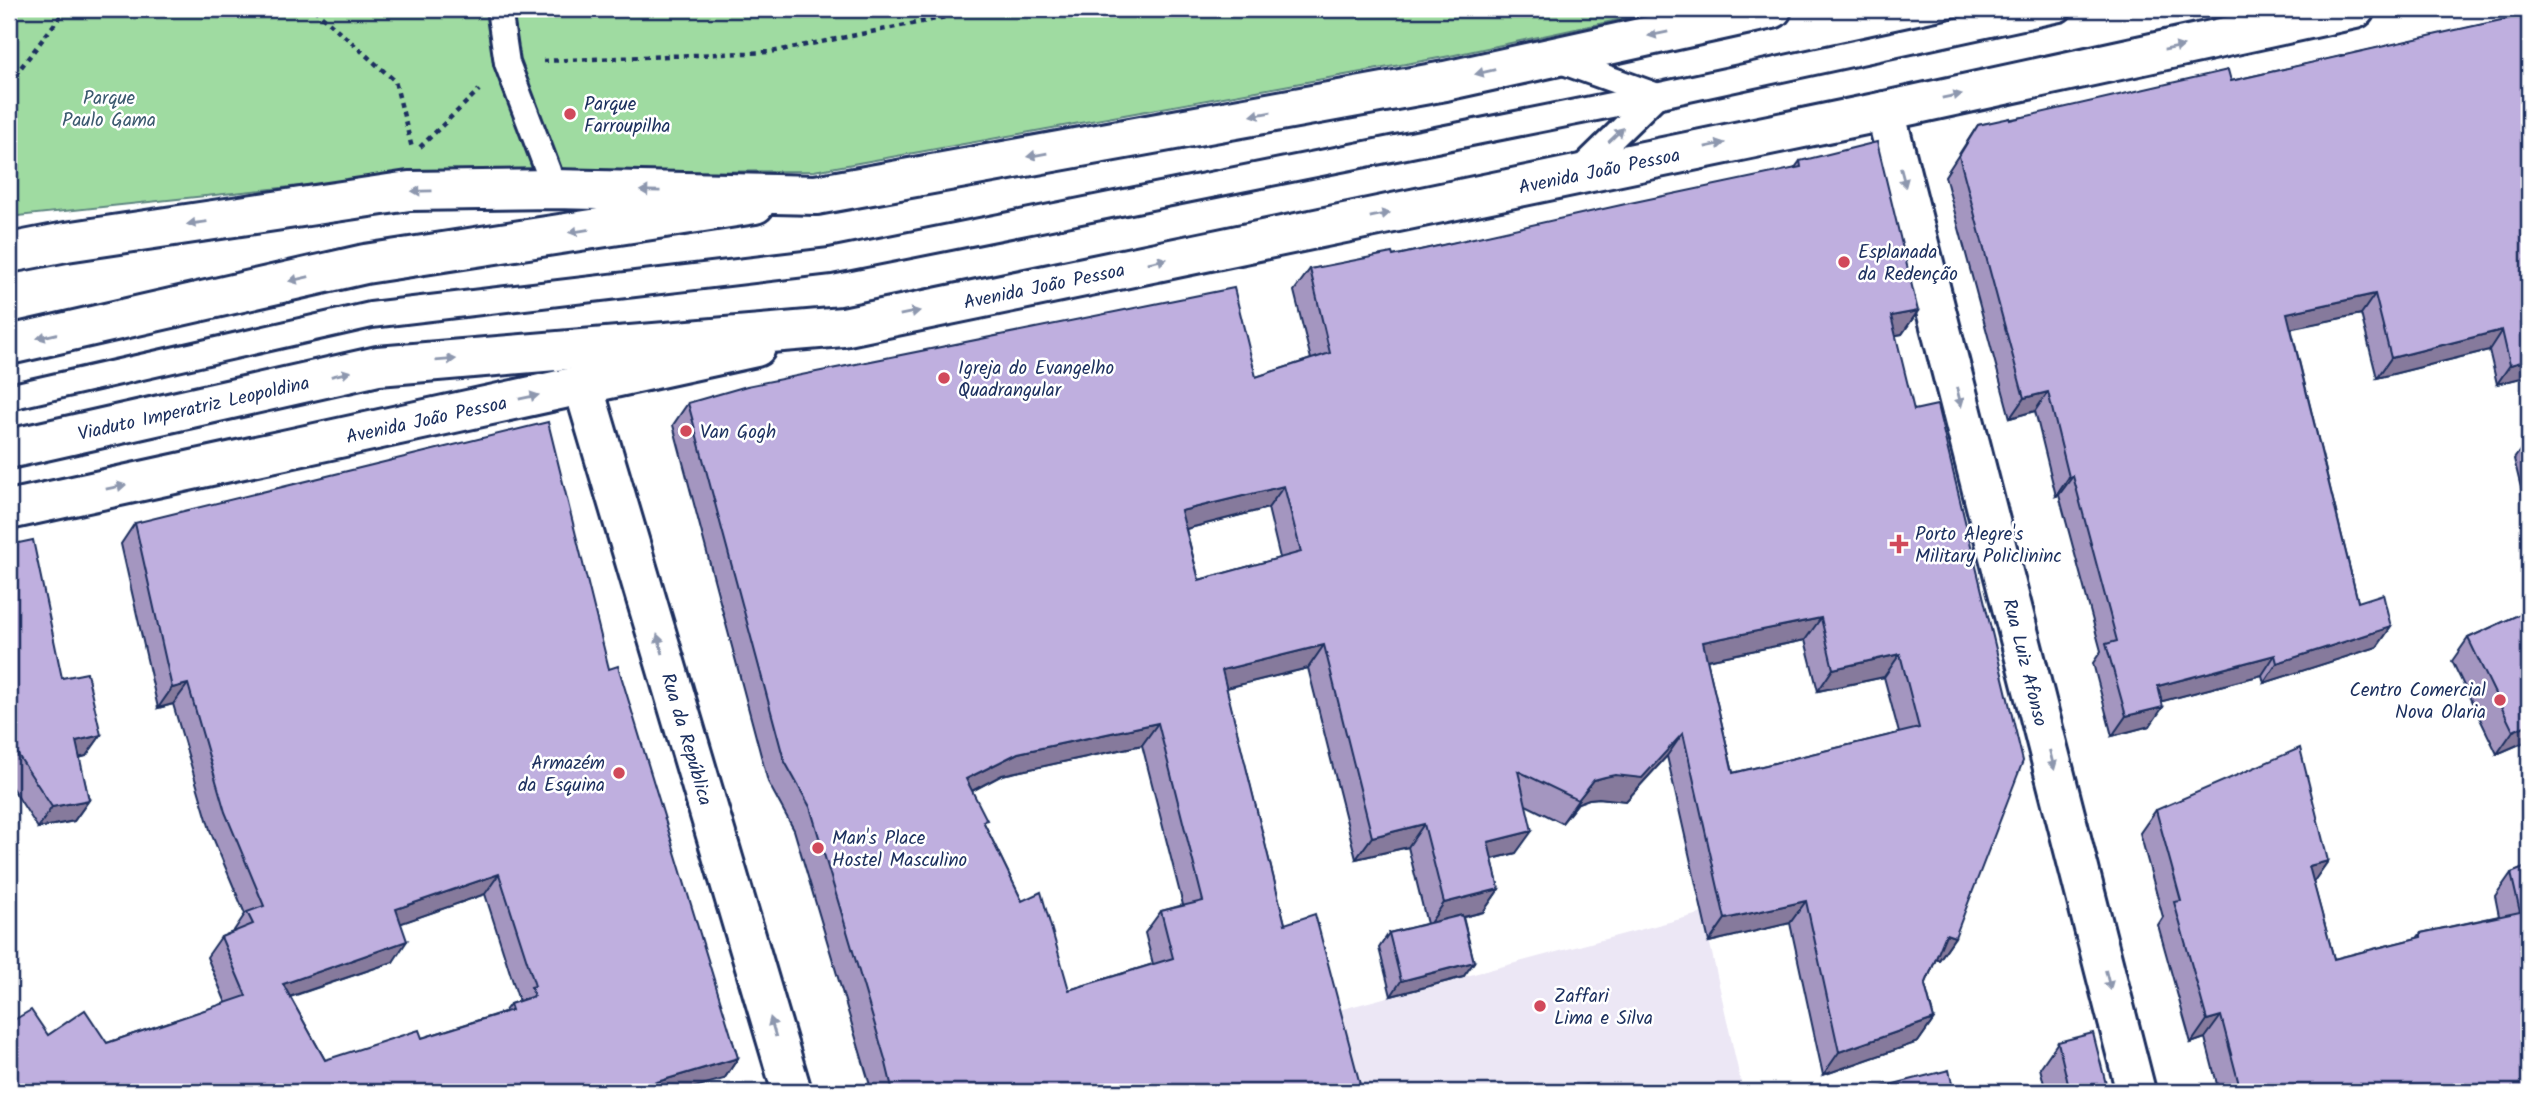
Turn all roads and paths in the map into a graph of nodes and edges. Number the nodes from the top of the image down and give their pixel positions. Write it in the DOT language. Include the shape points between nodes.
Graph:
graph roads {
  1 [pos="66,9"];
  2 [pos="314,9"];
  3 [pos="499,9"];
  4 [pos="986,9"];
  5 [pos="1772,9"];
  6 [pos="2059,9"];
  7 [pos="2355,9"];
  8 [pos="1551,58"];
  9 [pos="507,62"];
  10 [pos="9,83"];
  11 [pos="1656,96"];
  12 [pos="1885,111"];
  13 [pos="548,171"];
  14 [pos="1576,174"];
  15 [pos="816,195"];
  16 [pos="9,253"];
  17 [pos="843,327"];
  18 [pos="9,345"];
  19 [pos="378,366"];
  20 [pos="583,385"];
  21 [pos="9,397"];
  22 [pos="9,449"];
  23 [pos="9,510"];
  24 [pos="792,1092"];
  25 [pos="2136,1092"];
  1 -- 10 [label="path"];
  2 -- 9 [label="path" via="395,81 413,154"];
  3 -- 9 [label="lane"];
  4 -- 9 [label="path" via="771,52"];
  5 -- 8 [label="main road, one-way"];
  6 -- 11 [label="lane"];
  12 -- 7 [label="main road, Avenida João Pessoa, one-way"];
  8 -- 11 [label="lane"];
  8 -- 15 [label="main road, one-way"];
  9 -- 13 [label="lane"];
  14 -- 11 [label="lane, one-way"];
  11 -- 21 [label="lane" via="830,261 372,315"];
  14 -- 12 [label="main road, Avenida João Pessoa, one-way"];
  12 -- 25 [label="main road, Rua Luiz Afonso, one-way"];
  17 -- 14 [label="main road, Avenida João Pessoa, one-way"];
  15 -- 16 [label="main road, one-way" via="409,191"];
  15 -- 18 [label="main road, one-way" via="365,264"];
  19 -- 17 [label="main road, Avenida João Pessoa, one-way"];
  17 -- 20 [label="main road, Avenida João Pessoa"];
  22 -- 19 [label="main road, Viaduto Imperatriz Leopoldina, one-way"];
  23 -- 20 [label="main road, Avenida João Pessoa, one-way"];
  24 -- 20 [label="main road, Rua da República, one-way"];
}
